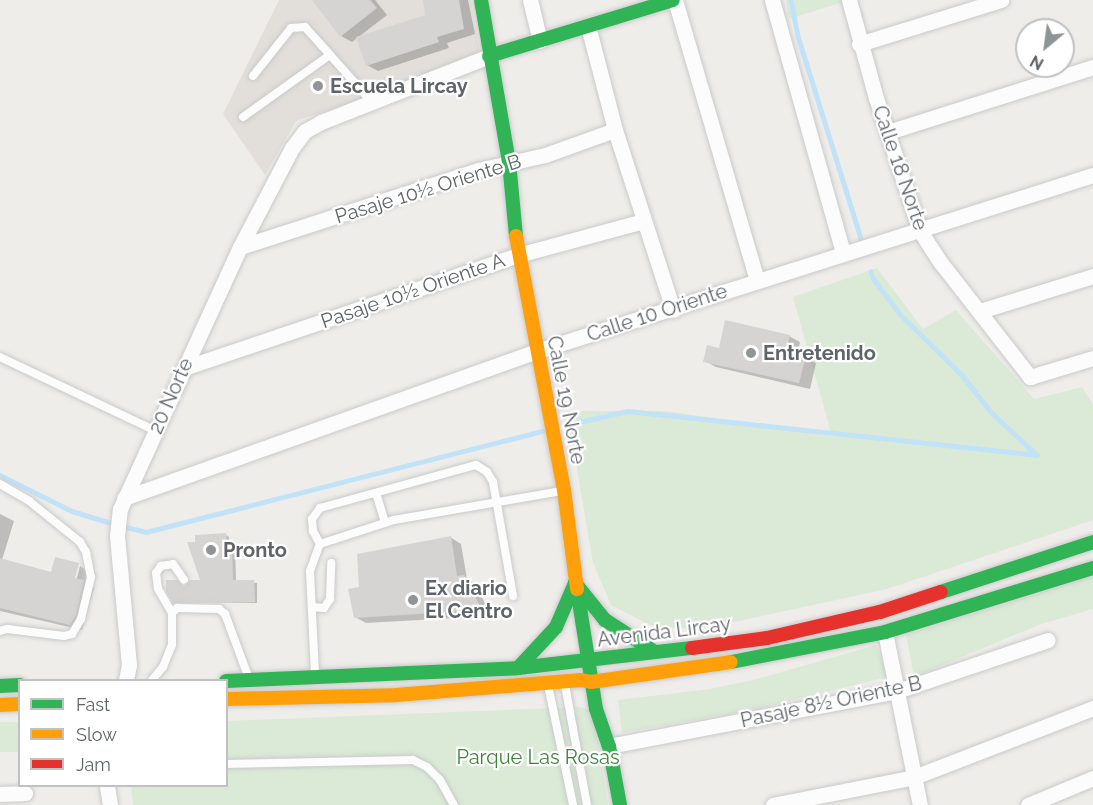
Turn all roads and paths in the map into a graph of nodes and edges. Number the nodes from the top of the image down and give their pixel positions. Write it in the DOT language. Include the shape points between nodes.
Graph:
graph roads {
  1 [pos="481,0"];
  2 [pos="530,0"];
  3 [pos="674,0"];
  4 [pos="772,0"];
  5 [pos="849,0"];
  6 [pos="1001,0"];
  7 [pos="626,7"];
  8 [pos="588,26"];
  9 [pos="540,41"];
  10 [pos="859,44"];
  11 [pos="330,55"];
  12 [pos="489,56"];
  13 [pos="1093,67"];
  14 [pos="253,75"];
  15 [pos="372,102"];
  16 [pos="243,117"];
  17 [pos="615,130"];
  18 [pos="888,132"];
  19 [pos="509,162"];
  20 [pos="1093,175"];
  21 [pos="643,221"];
  22 [pos="920,231"];
  23 [pos="240,247"];
  24 [pos="843,253"];
  25 [pos="518,255"];
  26 [pos="1093,276"];
  27 [pos="757,280"];
  28 [pos="672,310"];
  29 [pos="980,311"];
  30 [pos="537,351"];
  31 [pos="0,357"];
  32 [pos="1093,358"];
  33 [pos="184,368"];
  34 [pos="156,431"];
  35 [pos="0,484"];
  36 [pos="564,490"];
  37 [pos="376,493"];
  38 [pos="124,498"];
  39 [pos="497,501"];
  40 [pos="385,523"];
  41 [pos="1093,542"];
  42 [pos="320,544"];
  43 [pos="331,563"];
  44 [pos="1093,568"];
  45 [pos="184,580"];
  46 [pos="575,583"];
  47 [pos="513,596"];
  48 [pos="312,608"];
  49 [pos="172,613"];
  50 [pos="0,631"];
  51 [pos="885,632"];
  52 [pos="1048,640"];
  53 [pos="655,652"];
  54 [pos="588,661"];
  55 [pos="518,668"];
  56 [pos="314,678"];
  57 [pos="126,679"];
  58 [pos="154,679"];
  59 [pos="250,680"];
  60 [pos="228,681"];
  61 [pos="564,682"];
  62 [pos="591,682"];
  63 [pos="548,683"];
  64 [pos="0,686"];
  65 [pos="18,686"];
  66 [pos="897,691"];
  67 [pos="228,699"];
  68 [pos="18,704"];
  69 [pos="0,705"];
  70 [pos="1093,708"];
  71 [pos="609,746"];
  72 [pos="228,764"];
  73 [pos="914,777"];
  74 [pos="1093,778"];
  75 [pos="107,787"];
  76 [pos="0,794"];
  77 [pos="26,795"];
  78 [pos="110,805"];
  79 [pos="454,805"];
  80 [pos="573,805"];
  81 [pos="587,805"];
  82 [pos="620,805"];
  83 [pos="773,805"];
  84 [pos="920,805"];
  85 [pos="1028,805"];
  1 -- 12 [label="main road, Calle 19 Norte"];
  2 -- 9 [label="street"];
  3 -- 7 [label="main road"];
  3 -- 27 [label="street"];
  4 -- 24 [label="street"];
  5 -- 10 [label="street, Calle 18 Norte"];
  6 -- 10 [label="street"];
  7 -- 8 [label="main road"];
  8 -- 9 [label="main road"];
  8 -- 17 [label="street"];
  9 -- 12 [label="main road"];
  10 -- 18 [label="street, Calle 18 Norte"];
  11 -- 14 [label="lane" via="305,27 291,28"];
  11 -- 15 [label="lane"];
  11 -- 16 [label="lane"];
  12 -- 15 [label="street"];
  12 -- 19 [label="main road, Calle 19 Norte"];
  13 -- 18 [label="street"];
  15 -- 23 [label="street, 20 Norte" via="305,131 292,148"];
  17 -- 19 [label="street, Pasaje 10½ Oriente B" via="545,155"];
  17 -- 21 [label="street"];
  18 -- 22 [label="street, Calle 18 Norte"];
  19 -- 23 [label="street, Pasaje 10½ Oriente B"];
  19 -- 25 [label="main road, Calle 19 Norte"];
  20 -- 22 [label="street, Calle 10 Oriente"];
  21 -- 25 [label="street, Pasaje 10½ Oriente A"];
  21 -- 28 [label="street"];
  22 -- 24 [label="street, Calle 10 Oriente"];
  22 -- 29 [label="street, Calle 18 Norte"];
  23 -- 33 [label="street, 20 Norte"];
  24 -- 27 [label="street, Calle 10 Oriente"];
  25 -- 30 [label="main road, Calle 19 Norte"];
  25 -- 33 [label="street, Pasaje 10½ Oriente A"];
  26 -- 29 [label="street"];
  27 -- 28 [label="street, Calle 10 Oriente"];
  28 -- 30 [label="street, Calle 10 Oriente"];
  29 -- 32 [label="street, Calle 18 Norte" via="1030,377"];
  30 -- 36 [label="main road, Calle 19 Norte"];
  30 -- 38 [label="street, Calle 10 Oriente"];
  31 -- 34 [label="lane"];
  33 -- 34 [label="street, 20 Norte"];
  34 -- 38 [label="street, 20 Norte"];
  35 -- 50 [label="lane" via="29,501 80,542 91,577 81,619 72,634"];
  36 -- 39 [label="lane"];
  36 -- 46 [label="main road, Calle 19 Norte"];
  37 -- 39 [label="lane" via="476,465 487,472"];
  37 -- 40 [label="lane"];
  37 -- 42 [label="lane" via="314,512 314,531"];
  38 -- 57 [label="street, 20 Norte" via="117,536 129,665"];
  39 -- 40 [label="lane"];
  39 -- 47 [label="lane"];
  40 -- 42 [label="lane"];
  41 -- 53 [label="main road, Avenida Lircay" via="880,612 766,638"];
  42 -- 48 [label="lane" via="310,571"];
  43 -- 48 [label="lane" via="330,599 324,608"];
  44 -- 51 [label="main road, Avenida Lircay"];
  45 -- 49 [label="lane" via="172,564 161,566 156,573 158,590"];
  46 -- 53 [label="main road" via="605,620"];
  46 -- 54 [label="main road, Calle 19 Norte"];
  46 -- 55 [label="main road" via="556,627"];
  48 -- 56 [label="lane"];
  49 -- 58 [label="lane" via="172,645"];
  49 -- 59 [label="lane" via="185,606 219,609 225,614"];
  51 -- 62 [label="main road, Avenida Lircay" via="763,657"];
  51 -- 66 [label="street"];
  52 -- 66 [label="street, Pasaje 8½ Oriente B"];
  53 -- 54 [label="main road, Avenida Lircay"];
  54 -- 55 [label="main road, Avenida Lircay"];
  54 -- 62 [label="main road, Calle 19 Norte"];
  55 -- 56 [label="main road, Avenida Lircay"];
  56 -- 59 [label="main road, Avenida Lircay"];
  59 -- 60 [label="main road, Avenida Lircay"];
  61 -- 62 [label="main road, Avenida Lircay"];
  61 -- 63 [label="main road, Avenida Lircay"];
  61 -- 81 [label="lane"];
  62 -- 71 [label="main road, Calle 19 Norte"];
  63 -- 67 [label="main road, Avenida Lircay" via="396,695"];
  63 -- 80 [label="lane"];
  64 -- 65 [label="main road"];
  66 -- 71 [label="street, Pasaje 8½ Oriente B"];
  66 -- 73 [label="street"];
  68 -- 69 [label="main road"];
  70 -- 73 [label="street"];
  71 -- 82 [label="main road, Calle 19 Norte"];
  72 -- 79 [label="lane" via="413,760 440,780"];
  73 -- 83 [label="street"];
  73 -- 84 [label="street"];
  74 -- 85 [label="street"];
  75 -- 78 [label="street"];
  76 -- 77 [label="street"];
}
